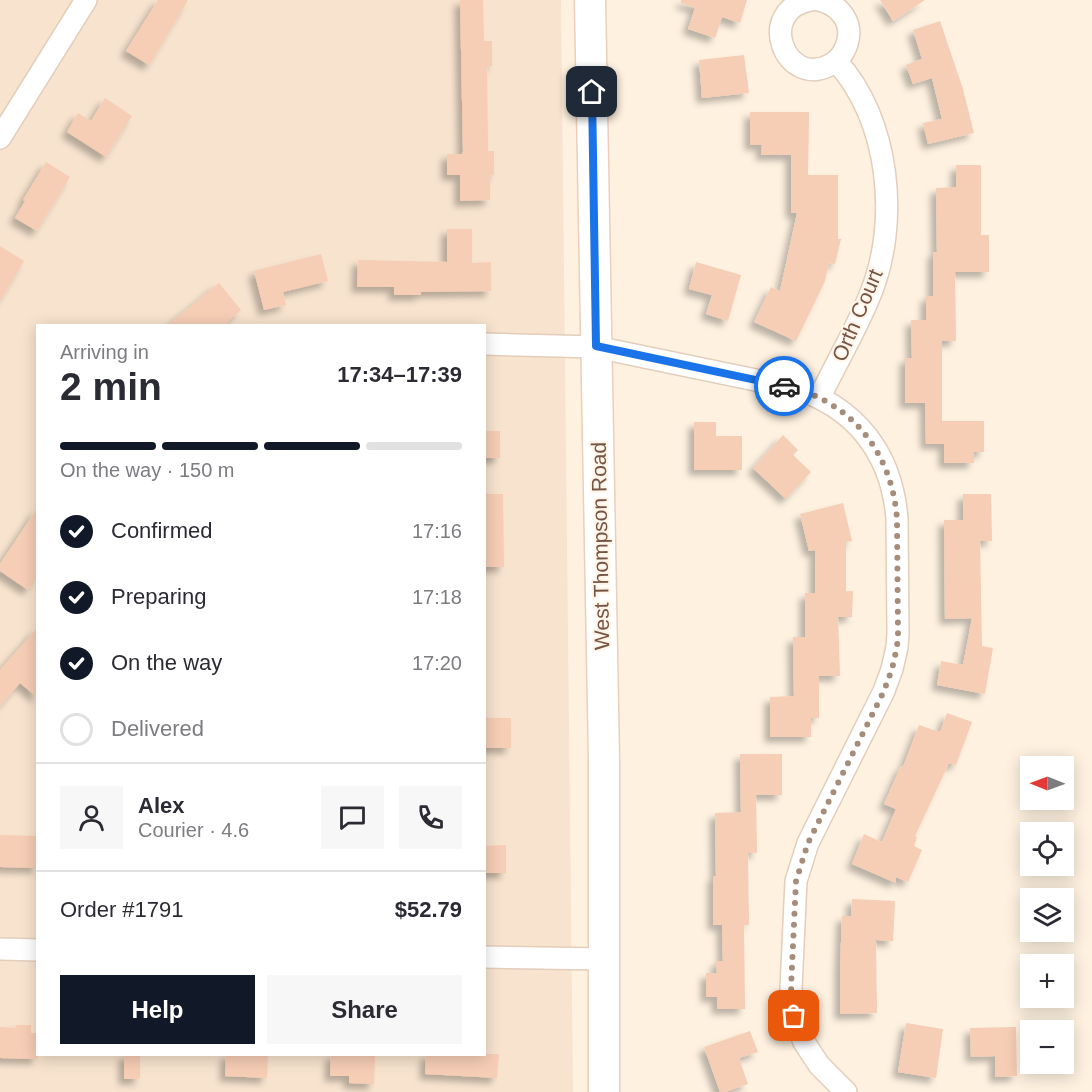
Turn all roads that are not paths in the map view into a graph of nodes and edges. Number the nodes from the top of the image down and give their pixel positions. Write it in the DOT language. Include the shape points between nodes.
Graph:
graph roads {
  1 [pos="86,0"];
  2 [pos="590,0"];
  3 [pos="811,0"];
  4 [pos="818,0"];
  5 [pos="836,61"];
  6 [pos="0,138"];
  7 [pos="486,344"];
  8 [pos="596,346"];
  9 [pos="820,397"];
  10 [pos="0,949"];
  11 [pos="36,950"];
  12 [pos="486,957"];
  13 [pos="603,959"];
  14 [pos="604,1092"];
  15 [pos="846,1092"];
  1 -- 6 [label="street"];
  2 -- 8 [label="main road, West Thompson Road"];
  3 -- 5 [label="street" via="793,7 784,17 780,36 783,48 806,68 819,69"];
  4 -- 5 [label="street" via="837,8 848,25 847,45"];
  5 -- 9 [label="street, Orth Court" via="851,78 874,129 887,193 887,221 871,293"];
  7 -- 8 [label="street"];
  8 -- 9 [label="street" via="794,388"];
  8 -- 13 [label="main road, West Thompson Road" via="604,761"];
  9 -- 15 [label="street" via="855,423 873,445 888,474 897,519 898,634 892,669 808,843 796,881 791,988 794,1016 819,1065"];
  10 -- 11 [label="street"];
  12 -- 13 [label="street"];
  13 -- 14 [label="main road, West Thompson Road"];
}
